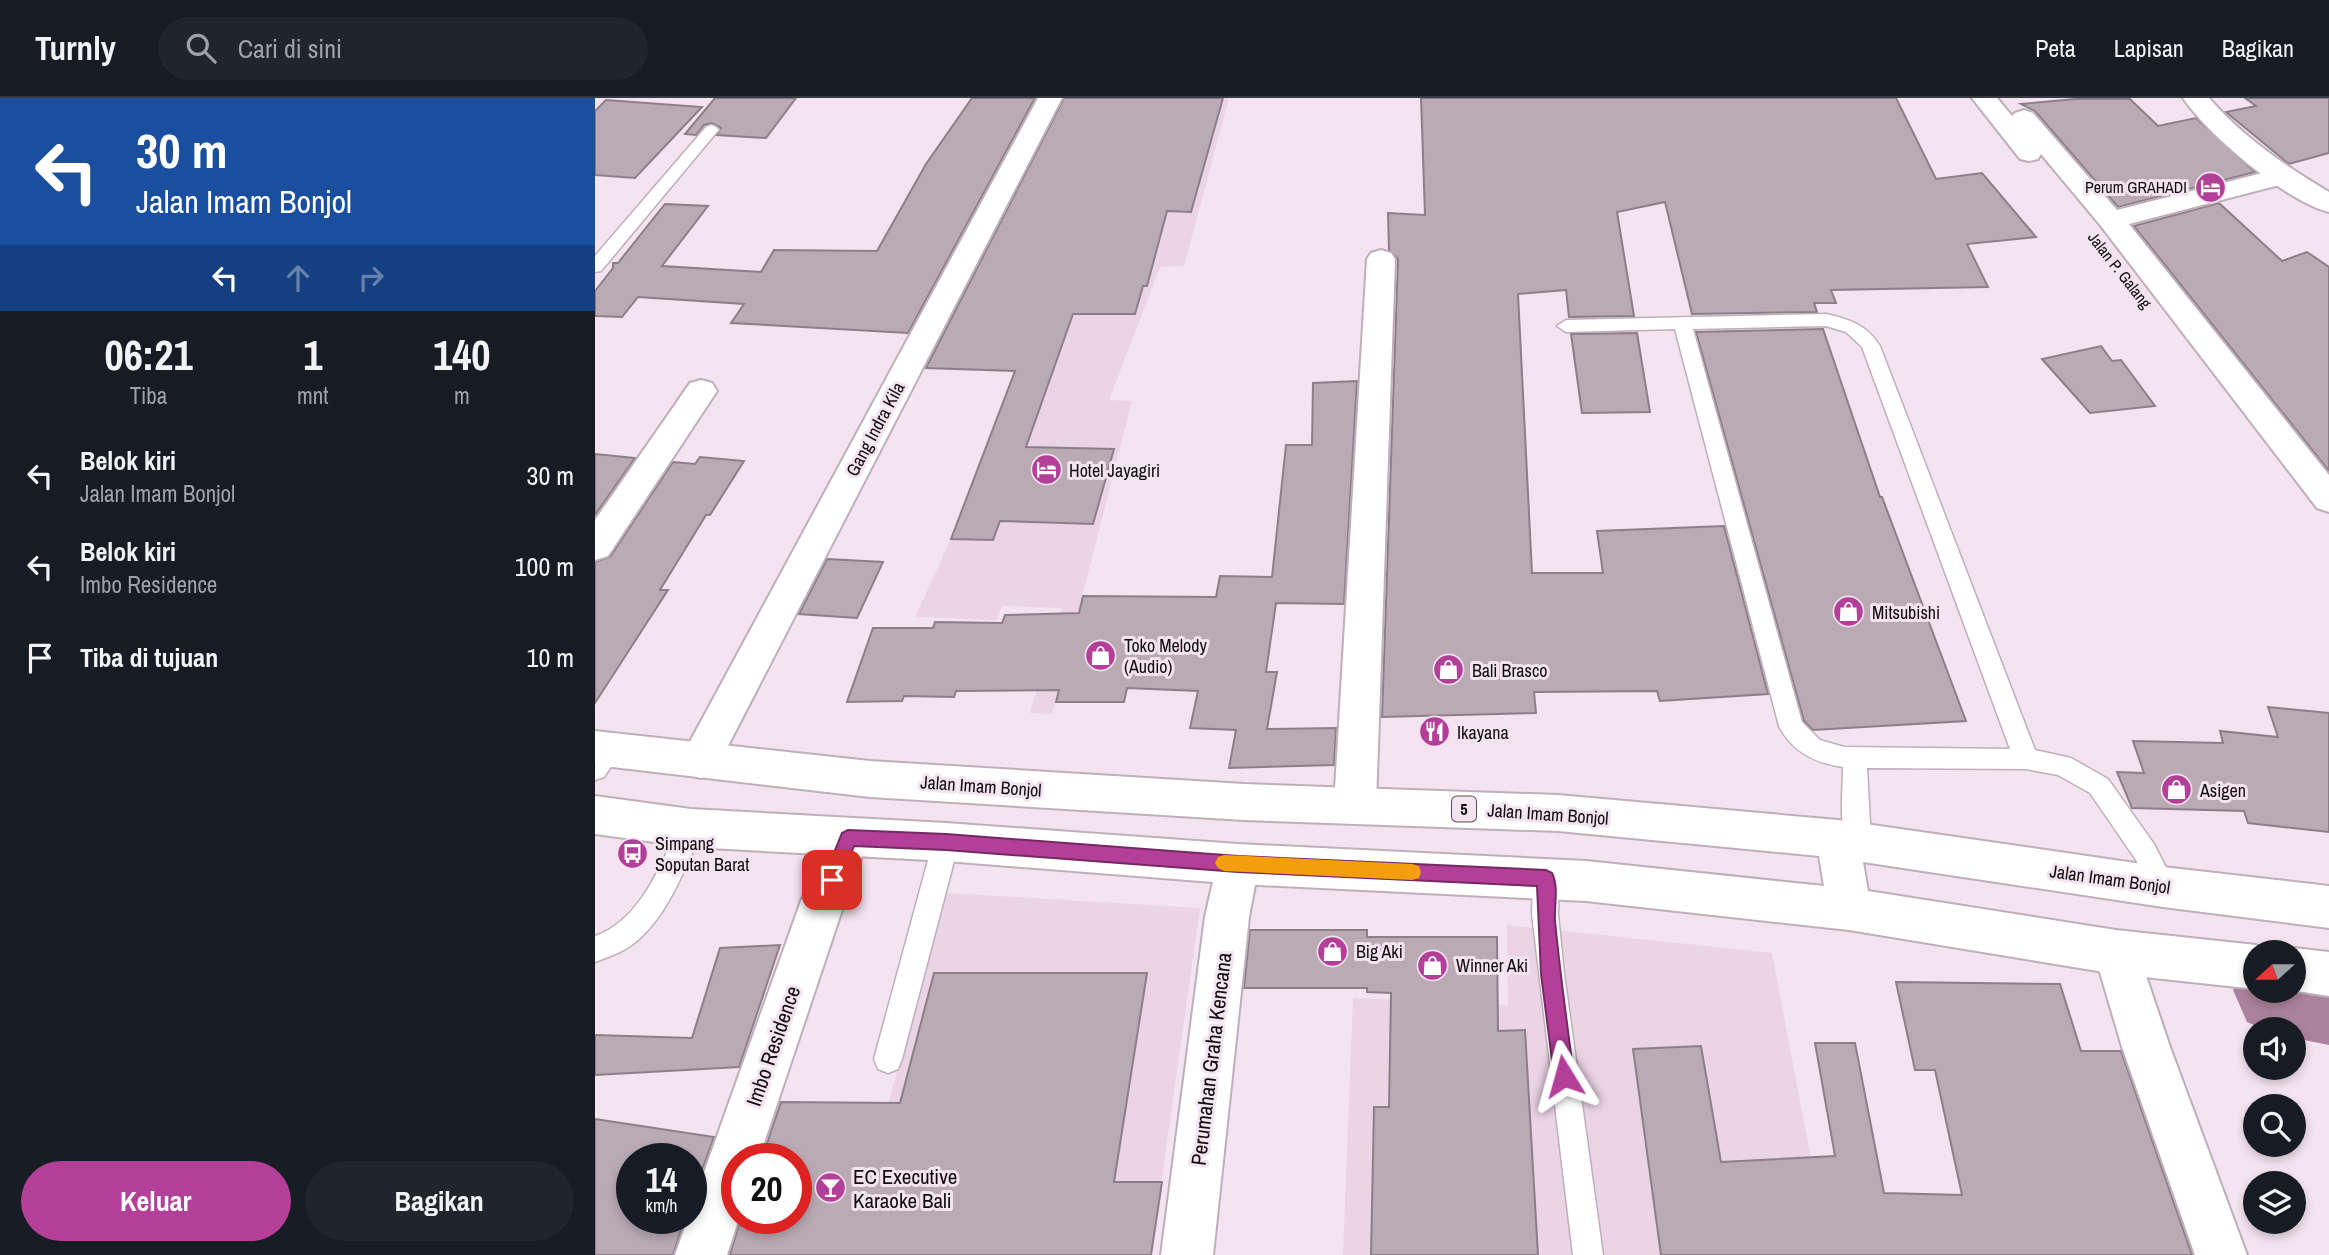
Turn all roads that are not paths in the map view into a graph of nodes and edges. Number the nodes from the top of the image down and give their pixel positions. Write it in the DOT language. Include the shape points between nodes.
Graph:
graph roads {
  1 [pos="1050,98"];
  2 [pos="1984,98"];
  3 [pos="2195,98"];
  4 [pos="2024,118"];
  5 [pos="711,130"];
  6 [pos="2282,176"];
  7 [pos="2329,204"];
  8 [pos="2111,220"];
  9 [pos="1381,259"];
  10 [pos="595,267"];
  11 [pos="1683,325"];
  12 [pos="1566,326"];
  13 [pos="701,391"];
  14 [pos="2253,444"];
  15 [pos="2329,499"];
  16 [pos="595,547"];
  17 [pos="600,756"];
  18 [pos="1855,758"];
  19 [pos="2026,759"];
  20 [pos="700,761"];
  21 [pos="1355,805"];
  22 [pos="595,815"];
  23 [pos="691,828"];
  24 [pos="848,838"];
  25 [pos="1848,840"];
  26 [pos="946,842"];
  27 [pos="1238,864"];
  28 [pos="1546,879"];
  29 [pos="2163,887"];
  30 [pos="2329,908"];
  31 [pos="1849,909"];
  32 [pos="595,949"];
  33 [pos="2116,952"];
  34 [pos="2243,966"];
  35 [pos="2307,971"];
  36 [pos="2329,974"];
  37 [pos="888,1059"];
  38 [pos="701,1255"];
  39 [pos="1188,1255"];
  40 [pos="1588,1255"];
  41 [pos="2221,1255"];
  1 -- 20 [label="main road, Gang Indra Kila"];
  2 -- 14 [label="main road, Jalan P. Galang"];
  3 -- 6 [label="main road" via="2227,133"];
  4 -- 8 [label="main road"];
  5 -- 10 [label="lane"];
  6 -- 7 [label="main road"];
  6 -- 8 [label="main road"];
  8 -- 15 [label="main road"];
  9 -- 21 [label="main road"];
  11 -- 12 [label="lane"];
  11 -- 18 [label="lane" via="1791,726 1803,743 1822,755"];
  11 -- 19 [label="lane" via="1826,320 1848,324 1862,333 1871,346"];
  13 -- 16 [label="main road"];
  17 -- 20 [label="main road, Jalan Imam Bonjol / 5"];
  18 -- 19 [label="lane"];
  18 -- 25 [label="lane" via="1855,809"];
  19 -- 29 [label="lane" via="2063,765 2098,786 2145,852"];
  20 -- 21 [label="main road, Jalan Imam Bonjol / 5" via="870,779"];
  21 -- 25 [label="main road, Jalan Imam Bonjol / 5" via="1558,813"];
  22 -- 23 [label="main road"];
  23 -- 24 [label="main road"];
  23 -- 32 [label="lane" via="641,922 615,942"];
  24 -- 26 [label="main road"];
  24 -- 38 [label="main road, Imbo Residence"];
  25 -- 29 [label="main road, Jalan Imam Bonjol / 5"];
  25 -- 31 [label="main road"];
  26 -- 27 [label="main road"];
  26 -- 37 [label="lane"];
  27 -- 28 [label="main road"];
  27 -- 39 [label="main road, Perumahan Graha Kencana" via="1227,917"];
  28 -- 31 [label="main road"];
  28 -- 40 [label="lane" via="1551,974"];
  29 -- 30 [label="main road, Jalan Imam Bonjol / 5"];
  31 -- 33 [label="main road"];
  33 -- 34 [label="main road"];
  33 -- 41 [label="main road"];
  35 -- 36 [label="main road"];
}
